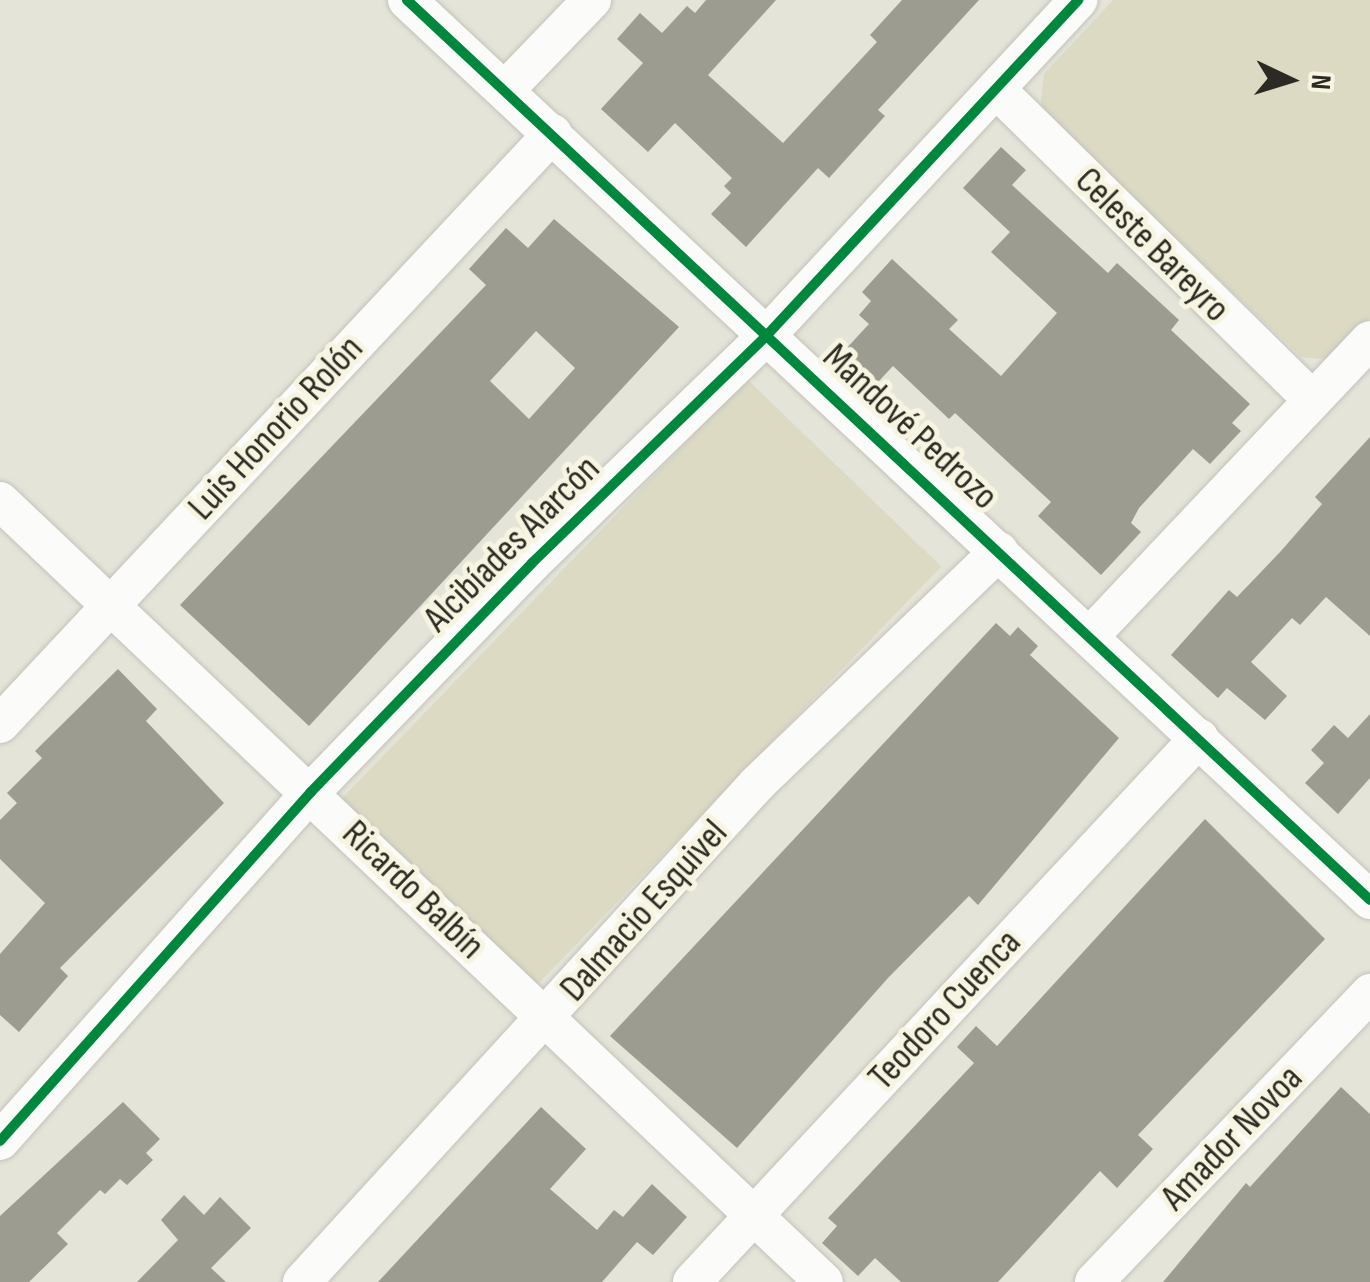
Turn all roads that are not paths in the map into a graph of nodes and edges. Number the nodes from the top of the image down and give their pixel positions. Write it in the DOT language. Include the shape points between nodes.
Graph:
graph roads {
  1 [pos="407,0"];
  2 [pos="592,0"];
  3 [pos="1078,0"];
  4 [pos="506,89"];
  5 [pos="996,89"];
  6 [pos="553,133"];
  7 [pos="768,334"];
  8 [pos="1370,340"];
  9 [pos="1311,399"];
  10 [pos="0,501"];
  11 [pos="998,551"];
  12 [pos="112,602"];
  13 [pos="1090,636"];
  14 [pos="0,724"];
  15 [pos="1198,738"];
  16 [pos="311,792"];
  17 [pos="1369,897"];
  18 [pos="1370,993"];
  19 [pos="548,1018"];
  20 [pos="0,1141"];
  21 [pos="754,1214"];
  22 [pos="302,1282"];
  23 [pos="692,1282"];
  24 [pos="824,1282"];
  25 [pos="1094,1282"];
  1 -- 4 [label="street, Mandové Pedrozo"];
  2 -- 4 [label="street"];
  3 -- 5 [label="street, Alcibíades Alarcón"];
  4 -- 6 [label="street, Mandové Pedrozo"];
  5 -- 7 [label="street, Alcibíades Alarcón"];
  5 -- 9 [label="street, Celeste Bareyro"];
  6 -- 7 [label="street, Mandové Pedrozo"];
  6 -- 12 [label="street, Luis Honorio Rolón"];
  7 -- 11 [label="street, Mandové Pedrozo"];
  7 -- 16 [label="street, Alcibíades Alarcón" via="532,563"];
  8 -- 9 [label="street"];
  9 -- 13 [label="street"];
  10 -- 12 [label="street, Ricardo Balbín"];
  11 -- 13 [label="street, Mandové Pedrozo"];
  11 -- 19 [label="street, Dalmacio Esquivel" via="758,784"];
  12 -- 14 [label="street, Luis Honorio Rolón"];
  12 -- 16 [label="street, Ricardo Balbín"];
  13 -- 15 [label="street, Mandové Pedrozo"];
  15 -- 17 [label="street, Mandové Pedrozo"];
  15 -- 21 [label="street, Teodoro Cuenca"];
  16 -- 19 [label="street, Ricardo Balbín"];
  16 -- 20 [label="street, Alcibíades Alarcón"];
  18 -- 25 [label="street, Amador Novoa"];
  19 -- 21 [label="street, Ricardo Balbín"];
  19 -- 22 [label="street, Dalmacio Esquivel"];
  21 -- 23 [label="street, Teodoro Cuenca"];
  21 -- 24 [label="street, Ricardo Balbín"];
}
